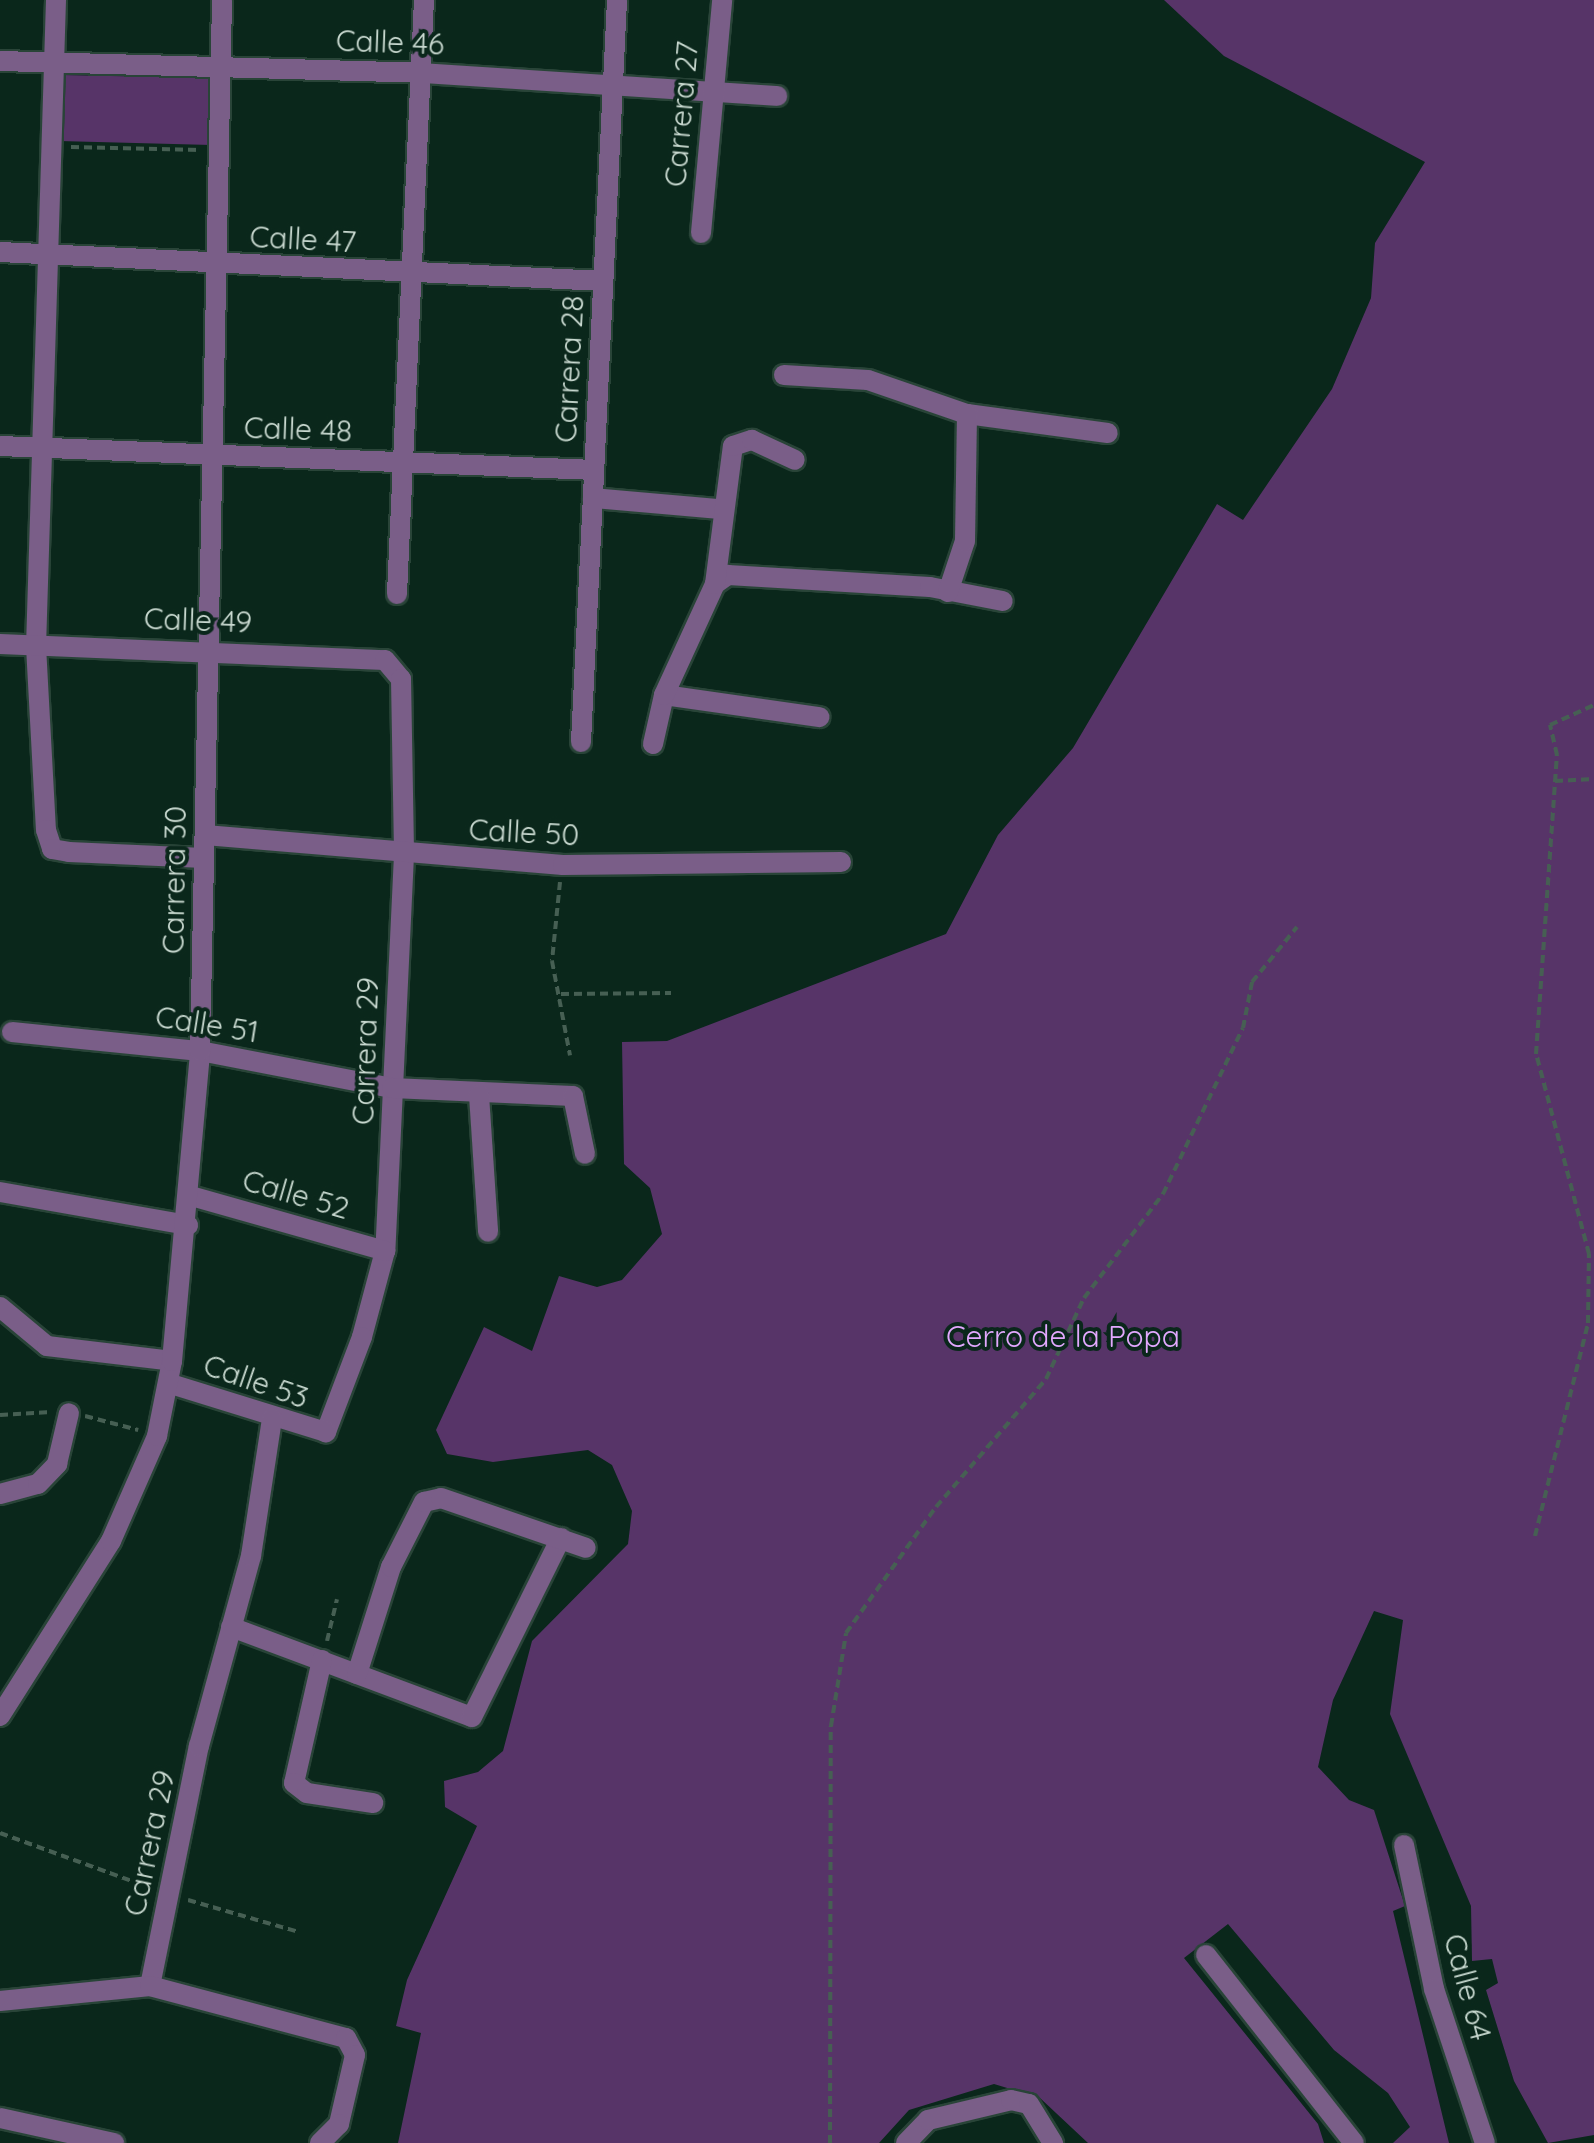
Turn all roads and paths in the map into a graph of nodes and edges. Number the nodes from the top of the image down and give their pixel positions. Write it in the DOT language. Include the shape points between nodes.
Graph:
graph roads {
  1 [pos="56,0"];
  2 [pos="222,0"];
  3 [pos="424,0"];
  4 [pos="617,0"];
  5 [pos="722,0"];
  6 [pos="0,61"];
  7 [pos="53,65"];
  8 [pos="223,66"];
  9 [pos="422,73"];
  10 [pos="613,84"];
  11 [pos="710,90"];
  12 [pos="777,96"];
  13 [pos="50,146"];
  14 [pos="221,150"];
  15 [pos="701,234"];
  16 [pos="0,252"];
  17 [pos="45,255"];
  18 [pos="218,264"];
  19 [pos="414,274"];
  20 [pos="604,280"];
  21 [pos="784,375"];
  22 [pos="967,414"];
  23 [pos="1108,432"];
  24 [pos="0,446"];
  25 [pos="39,448"];
  26 [pos="214,456"];
  27 [pos="795,460"];
  28 [pos="404,464"];
  29 [pos="594,470"];
  30 [pos="593,498"];
  31 [pos="719,509"];
  32 [pos="715,584"];
  33 [pos="948,592"];
  34 [pos="397,594"];
  35 [pos="1003,601"];
  36 [pos="0,644"];
  37 [pos="36,646"];
  38 [pos="209,650"];
  39 [pos="393,664"];
  40 [pos="664,695"];
  41 [pos="1594,705"];
  42 [pos="819,717"];
  43 [pos="582,742"];
  44 [pos="652,744"];
  45 [pos="1594,779"];
  46 [pos="1555,781"];
  47 [pos="205,835"];
  48 [pos="404,855"];
  49 [pos="204,858"];
  50 [pos="841,862"];
  51 [pos="563,865"];
  52 [pos="1297,927"];
  53 [pos="671,992"];
  54 [pos="560,994"];
  55 [pos="12,1032"];
  56 [pos="200,1051"];
  57 [pos="570,1054"];
  58 [pos="392,1088"];
  59 [pos="479,1094"];
  60 [pos="585,1154"];
  61 [pos="0,1192"];
  62 [pos="191,1196"];
  63 [pos="188,1225"];
  64 [pos="488,1232"];
  65 [pos="385,1250"];
  66 [pos="0,1307"];
  67 [pos="172,1361"];
  68 [pos="168,1383"];
  69 [pos="69,1413"];
  70 [pos="272,1420"];
  71 [pos="326,1432"];
  72 [pos="0,1494"];
  73 [pos="1535,1536"];
  74 [pos="561,1538"];
  75 [pos="586,1548"];
  76 [pos="337,1598"];
  77 [pos="232,1627"];
  78 [pos="322,1660"];
  79 [pos="356,1674"];
  80 [pos="0,1716"];
  81 [pos="373,1804"];
  82 [pos="0,1833"];
  83 [pos="1404,1845"];
  84 [pos="168,1894"];
  85 [pos="299,1932"];
  86 [pos="1206,1955"];
  87 [pos="150,1986"];
  88 [pos="0,2001"];
  89 [pos="0,2118"];
  90 [pos="58,2140"];
  91 [pos="114,2143"];
  92 [pos="320,2143"];
  93 [pos="830,2143"];
  94 [pos="906,2143"];
  95 [pos="1052,2143"];
  96 [pos="1354,2143"];
  97 [pos="1485,2143"];
  1 -- 7 [label="street"];
  2 -- 8 [label="street, Carrera 30"];
  3 -- 9 [label="street"];
  4 -- 10 [label="street, Carrera 28"];
  5 -- 11 [label="street, Carrera 27"];
  6 -- 7 [label="street, Calle 46"];
  7 -- 8 [label="street, Calle 46"];
  7 -- 13 [label="street"];
  8 -- 9 [label="street, Calle 46"];
  8 -- 14 [label="street, Carrera 30"];
  9 -- 10 [label="street, Calle 46"];
  9 -- 19 [label="street"];
  10 -- 11 [label="street, Calle 46"];
  10 -- 20 [label="street, Carrera 28"];
  11 -- 12 [label="street, Calle 46"];
  11 -- 15 [label="street, Carrera 27"];
  13 -- 14 [label="path"];
  13 -- 17 [label="street"];
  14 -- 18 [label="street, Carrera 30"];
  16 -- 17 [label="street, Calle 47"];
  17 -- 18 [label="street, Calle 47"];
  17 -- 25 [label="street"];
  18 -- 19 [label="street, Calle 47"];
  18 -- 26 [label="street, Carrera 30"];
  19 -- 20 [label="street, Calle 47"];
  19 -- 28 [label="street"];
  20 -- 29 [label="street, Carrera 28"];
  21 -- 22 [label="street" via="868,380"];
  22 -- 23 [label="street"];
  22 -- 33 [label="street" via="964,541"];
  24 -- 25 [label="street, Calle 48"];
  25 -- 26 [label="street, Calle 48"];
  25 -- 37 [label="street"];
  26 -- 28 [label="street, Calle 48"];
  26 -- 38 [label="street, Carrera 30"];
  27 -- 31 [label="street" via="740,438"];
  28 -- 29 [label="street, Calle 48"];
  28 -- 34 [label="street"];
  29 -- 30 [label="street, Carrera 28"];
  30 -- 31 [label="street"];
  30 -- 43 [label="street, Carrera 28"];
  31 -- 32 [label="street"];
  32 -- 33 [label="street" via="728,575"];
  32 -- 40 [label="street"];
  33 -- 35 [label="street"];
  36 -- 37 [label="street, Calle 49"];
  37 -- 38 [label="street, Calle 49"];
  37 -- 49 [label="street" via="52,849"];
  38 -- 39 [label="street, Calle 49"];
  38 -- 47 [label="street, Carrera 30"];
  39 -- 48 [label="street, Carrera 29" via="407,712"];
  40 -- 42 [label="street"];
  40 -- 44 [label="street"];
  41 -- 46 [label="path" via="1550,725"];
  45 -- 46 [label="path"];
  46 -- 73 [label="path" via="1536,1054 1589,1254 1588,1323"];
  47 -- 48 [label="street, Calle 50"];
  47 -- 49 [label="street, Carrera 30"];
  48 -- 51 [label="street, Calle 50"];
  48 -- 58 [label="street, Carrera 29"];
  49 -- 56 [label="street, Carrera 30"];
  50 -- 51 [label="street, Calle 50"];
  51 -- 54 [label="path" via="552,944"];
  52 -- 93 [label="path" via="1252,982 1243,1028 1163,1194 1084,1298 1046,1378 936,1507 846,1633 831,1726"];
  53 -- 54 [label="path"];
  54 -- 57 [label="path"];
  55 -- 56 [label="street, Calle 51"];
  56 -- 58 [label="street, Calle 51"];
  56 -- 62 [label="street, Carrera 30"];
  58 -- 59 [label="street, Calle 51"];
  58 -- 65 [label="street, Carrera 29"];
  59 -- 60 [label="street, Calle 51" via="574,1096"];
  59 -- 64 [label="street"];
  61 -- 63 [label="street"];
  62 -- 63 [label="street, Carrera 30"];
  62 -- 65 [label="street, Calle 52"];
  63 -- 67 [label="street, Carrera 30"];
  65 -- 71 [label="street, Carrera 29"];
  66 -- 67 [label="street, Calle 53" via="47,1346"];
  67 -- 68 [label="street, Carrera 30"];
  68 -- 70 [label="street, Calle 53"];
  68 -- 80 [label="street, Carrera 30" via="157,1436 111,1541"];
  69 -- 72 [label="street" via="56,1464 38,1484"];
  70 -- 71 [label="street, Calle 53"];
  70 -- 77 [label="street, Carrera 29"];
  74 -- 75 [label="street"];
  74 -- 79 [label="street" via="472,1718"];
  74 -- 79 [label="street" via="440,1498 424,1502 391,1567"];
  76 -- 78 [label="path"];
  77 -- 78 [label="street"];
  77 -- 84 [label="street, Carrera 29"];
  78 -- 79 [label="street"];
  78 -- 81 [label="street" via="294,1783 306,1793"];
  82 -- 84 [label="path"];
  83 -- 97 [label="street, Calle 64" via="1438,2005"];
  84 -- 85 [label="path"];
  84 -- 87 [label="street, Carrera 29"];
  86 -- 96 [label="street" via="1336,2109"];
  87 -- 88 [label="street"];
  87 -- 92 [label="street" via="346,2038 355,2054 338,2124"];
  89 -- 90 [label="street"];
  90 -- 91 [label="street"];
  94 -- 95 [label="street" via="928,2120 1010,2100 1029,2104"];
}
